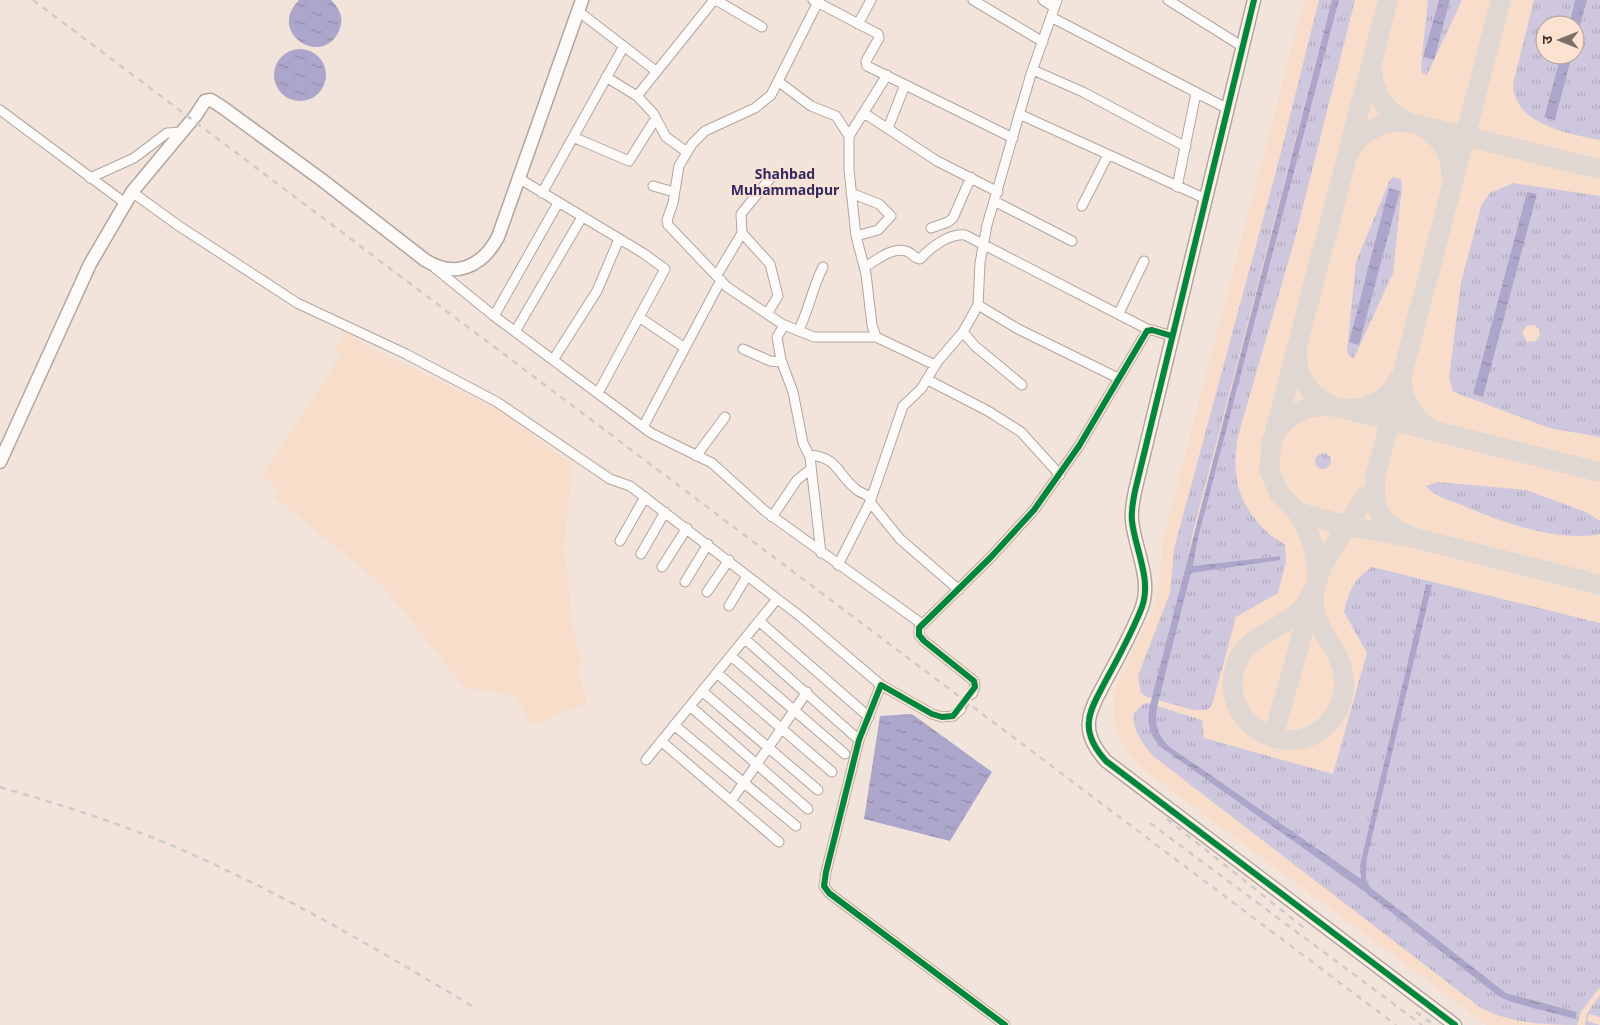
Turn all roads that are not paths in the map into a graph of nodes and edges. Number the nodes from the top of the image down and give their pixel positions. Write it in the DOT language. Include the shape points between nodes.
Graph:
graph roads {
  1 [pos="715,0"];
  2 [pos="871,0"];
  3 [pos="973,0"];
  4 [pos="1043,0"];
  5 [pos="1168,0"];
  6 [pos="1254,0"];
  7 [pos="816,1"];
  8 [pos="1056,4"];
  9 [pos="580,6"];
  10 [pos="1051,17"];
  11 [pos="858,24"];
  12 [pos="762,27"];
  13 [pos="1043,42"];
  14 [pos="624,46"];
  15 [pos="1243,47"];
  16 [pos="1032,70"];
  17 [pos="656,71"];
  18 [pos="887,75"];
  19 [pos="606,78"];
  20 [pos="779,82"];
  21 [pos="905,85"];
  22 [pos="1196,93"];
  23 [pos="637,96"];
  24 [pos="1228,109"];
  25 [pos="0,110"];
  26 [pos="864,114"];
  27 [pos="1020,114"];
  28 [pos="656,118"];
  29 [pos="888,128"];
  30 [pos="181,132"];
  31 [pos="849,136"];
  32 [pos="573,137"];
  33 [pos="1013,138"];
  34 [pos="1186,148"];
  35 [pos="687,152"];
  36 [pos="1108,155"];
  37 [pos="772,176"];
  38 [pos="971,177"];
  39 [pos="90,178"];
  40 [pos="520,179"];
  41 [pos="653,186"];
  42 [pos="1177,187"];
  43 [pos="674,192"];
  44 [pos="998,192"];
  45 [pos="542,193"];
  46 [pos="851,193"];
  47 [pos="129,198"];
  48 [pos="1206,199"];
  49 [pos="558,202"];
  50 [pos="996,202"];
  51 [pos="1082,206"];
  52 [pos="582,217"];
  53 [pos="931,228"];
  54 [pos="742,232"];
  55 [pos="856,236"];
  56 [pos="619,239"];
  57 [pos="1072,241"];
  58 [pos="982,245"];
  59 [pos="1144,261"];
  60 [pos="431,264"];
  61 [pos="823,267"];
  62 [pos="865,267"];
  63 [pos="719,278"];
  64 [pos="978,305"];
  65 [pos="1118,313"];
  66 [pos="766,314"];
  67 [pos="494,316"];
  68 [pos="639,317"];
  69 [pos="784,325"];
  70 [pos="516,330"];
  71 [pos="1149,330"];
  72 [pos="798,332"];
  73 [pos="963,332"];
  74 [pos="1172,336"];
  75 [pos="876,337"];
  76 [pos="685,348"];
  77 [pos="743,349"];
  78 [pos="553,360"];
  79 [pos="782,362"];
  80 [pos="935,365"];
  81 [pos="1118,378"];
  82 [pos="928,380"];
  83 [pos="1022,385"];
  84 [pos="598,393"];
  85 [pos="725,417"];
  86 [pos="643,427"];
  87 [pos="809,455"];
  88 [pos="696,456"];
  89 [pos="0,462"];
  90 [pos="811,469"];
  91 [pos="1060,475"];
  92 [pos="645,497"];
  93 [pos="871,499"];
  94 [pos="665,512"];
  95 [pos="772,517"];
  96 [pos="687,528"];
  97 [pos="620,541"];
  98 [pos="708,544"];
  99 [pos="821,553"];
  100 [pos="642,554"];
  101 [pos="729,560"];
  102 [pos="838,565"];
  103 [pos="662,567"];
  104 [pos="747,576"];
  105 [pos="684,582"];
  106 [pos="959,590"];
  107 [pos="707,592"];
  108 [pos="772,596"];
  109 [pos="728,606"];
  110 [pos="760,622"];
  111 [pos="922,624"];
  112 [pos="745,639"];
  113 [pos="731,656"];
  114 [pos="717,673"];
  115 [pos="881,685"];
  116 [pos="702,691"];
  117 [pos="807,692"];
  118 [pos="972,694"];
  119 [pos="690,706"];
  120 [pos="961,709"];
  121 [pos="794,710"];
  122 [pos="869,716"];
  123 [pos="674,725"];
  124 [pos="781,728"];
  125 [pos="860,740"];
  126 [pos="661,741"];
  127 [pos="767,746"];
  128 [pos="845,754"];
  129 [pos="646,760"];
  130 [pos="756,764"];
  131 [pos="832,772"];
  132 [pos="743,784"];
  133 [pos="818,790"];
  134 [pos="731,801"];
  135 [pos="808,809"];
  136 [pos="796,826"];
  137 [pos="778,842"];
  138 [pos="1005,1025"];
  139 [pos="1455,1025"];
  1 -- 12 [label="street"];
  1 -- 17 [label="street"];
  2 -- 11 [label="street"];
  3 -- 13 [label="street"];
  4 -- 8 [label="street"];
  5 -- 15 [label="street"];
  6 -- 15 [label="street"];
  7 -- 11 [label="street"];
  7 -- 20 [label="street"];
  8 -- 10 [label="street"];
  9 -- 14 [label="street"];
  9 -- 40 [label="street"];
  10 -- 13 [label="street"];
  10 -- 22 [label="street"];
  11 -- 18 [label="street" via="879,36 866,65"];
  13 -- 16 [label="street"];
  14 -- 17 [label="street"];
  14 -- 19 [label="street"];
  15 -- 24 [label="street"];
  16 -- 27 [label="street"];
  16 -- 34 [label="street" via="1083,92"];
  17 -- 23 [label="street"];
  18 -- 21 [label="street"];
  18 -- 26 [label="street"];
  19 -- 23 [label="street"];
  19 -- 32 [label="street"];
  20 -- 31 [label="street" via="811,106 836,116"];
  20 -- 35 [label="street" via="772,95 755,108 700,134"];
  21 -- 29 [label="street"];
  21 -- 33 [label="street"];
  22 -- 24 [label="street"];
  22 -- 34 [label="street"];
  23 -- 28 [label="street"];
  24 -- 48 [label="street"];
  25 -- 39 [label="street"];
  26 -- 29 [label="street"];
  26 -- 31 [label="street"];
  27 -- 33 [label="street"];
  27 -- 36 [label="street"];
  28 -- 32 [label="street" via="629,161"];
  28 -- 35 [label="street" via="666,137"];
  29 -- 38 [label="street" via="937,161"];
  30 -- 39 [label="street" via="167,133 134,158"];
  30 -- 47 [label="street"];
  30 -- 60 [label="street" via="205,101 211,100"];
  31 -- 46 [label="street"];
  32 -- 45 [label="street"];
  33 -- 44 [label="street"];
  34 -- 42 [label="street"];
  35 -- 43 [label="street" via="679,166"];
  36 -- 42 [label="street"];
  36 -- 51 [label="street"];
  37 -- 54 [label="street" via="741,214"];
  38 -- 44 [label="street"];
  38 -- 53 [label="street" via="953,218"];
  39 -- 47 [label="street"];
  40 -- 45 [label="street"];
  40 -- 60 [label="street" via="498,238 485,256 465,269"];
  41 -- 43 [label="street"];
  42 -- 48 [label="street"];
  43 -- 63 [label="street" via="667,215 668,225"];
  44 -- 50 [label="street"];
  45 -- 49 [label="street"];
  46 -- 55 [label="street"];
  46 -- 55 [label="street" via="879,204 891,216 878,230"];
  47 -- 89 [label="street" via="87,271"];
  47 -- 92 [label="street" via="296,303 406,354 503,405 610,480 630,486"];
  48 -- 74 [label="street"];
  49 -- 52 [label="street"];
  49 -- 67 [label="street"];
  50 -- 57 [label="street"];
  50 -- 58 [label="street"];
  52 -- 56 [label="street"];
  52 -- 70 [label="street"];
  54 -- 63 [label="street"];
  54 -- 66 [label="street" via="771,267 778,296"];
  55 -- 62 [label="street"];
  56 -- 68 [label="street" via="665,270"];
  56 -- 78 [label="street" via="596,291"];
  58 -- 62 [label="street" via="961,234 942,241 920,259 906,251 893,251"];
  58 -- 64 [label="street"];
  58 -- 65 [label="street"];
  59 -- 65 [label="street"];
  60 -- 67 [label="street"];
  61 -- 72 [label="street"];
  62 -- 75 [label="street"];
  63 -- 66 [label="street"];
  63 -- 76 [label="street"];
  64 -- 73 [label="street"];
  64 -- 81 [label="street" via="1018,329"];
  65 -- 71 [label="street"];
  66 -- 69 [label="street"];
  67 -- 70 [label="street"];
  68 -- 76 [label="street"];
  68 -- 84 [label="street"];
  69 -- 72 [label="street"];
  69 -- 79 [label="street" via="777,337"];
  70 -- 78 [label="street"];
  71 -- 74 [label="street"];
  71 -- 81 [label="street"];
  72 -- 75 [label="street" via="814,337"];
  73 -- 80 [label="street"];
  73 -- 83 [label="street"];
  74 -- 139 [label="street" via="1131,518 1146,583 1145,596 1088,720 1091,740 1106,761"];
  75 -- 80 [label="street"];
  76 -- 86 [label="street"];
  77 -- 79 [label="street" via="770,361"];
  78 -- 84 [label="street"];
  79 -- 87 [label="street"];
  80 -- 82 [label="street"];
  81 -- 91 [label="street"];
  82 -- 91 [label="street" via="1021,432"];
  82 -- 93 [label="street" via="903,406"];
  84 -- 86 [label="street"];
  85 -- 88 [label="street"];
  86 -- 88 [label="street"];
  87 -- 90 [label="street"];
  87 -- 93 [label="street" via="826,458 856,489"];
  88 -- 95 [label="street" via="717,467"];
  90 -- 95 [label="street" via="797,480"];
  90 -- 99 [label="street"];
  91 -- 106 [label="street" via="1024,521"];
  92 -- 94 [label="street"];
  92 -- 97 [label="street"];
  93 -- 102 [label="street"];
  93 -- 106 [label="street" via="900,540"];
  94 -- 96 [label="street"];
  94 -- 100 [label="street"];
  95 -- 99 [label="street"];
  96 -- 98 [label="street"];
  96 -- 103 [label="street"];
  98 -- 101 [label="street"];
  98 -- 105 [label="street"];
  99 -- 102 [label="street"];
  101 -- 104 [label="street"];
  101 -- 107 [label="street"];
  102 -- 111 [label="street"];
  104 -- 108 [label="street"];
  104 -- 109 [label="street"];
  106 -- 111 [label="street"];
  108 -- 110 [label="street"];
  108 -- 115 [label="street"];
  110 -- 112 [label="street"];
  110 -- 122 [label="street"];
  111 -- 118 [label="street" via="918,628 924,641 974,681"];
  112 -- 113 [label="street"];
  112 -- 117 [label="street"];
  113 -- 114 [label="street"];
  113 -- 121 [label="street"];
  114 -- 116 [label="street"];
  114 -- 124 [label="street"];
  115 -- 120 [label="street" via="942,717 954,716"];
  115 -- 122 [label="street"];
  116 -- 119 [label="street"];
  116 -- 127 [label="street"];
  117 -- 121 [label="street"];
  117 -- 125 [label="street"];
  119 -- 123 [label="street"];
  119 -- 130 [label="street"];
  121 -- 124 [label="street"];
  121 -- 128 [label="street"];
  122 -- 125 [label="street"];
  123 -- 126 [label="street"];
  123 -- 132 [label="street"];
  124 -- 127 [label="street"];
  124 -- 131 [label="street"];
  125 -- 138 [label="street" via="826,872 826,890"];
  126 -- 129 [label="street"];
  126 -- 134 [label="street"];
  127 -- 130 [label="street"];
  127 -- 133 [label="street"];
  130 -- 132 [label="street"];
  130 -- 135 [label="street"];
  132 -- 134 [label="street"];
  132 -- 136 [label="street"];
  134 -- 137 [label="street"];
}
